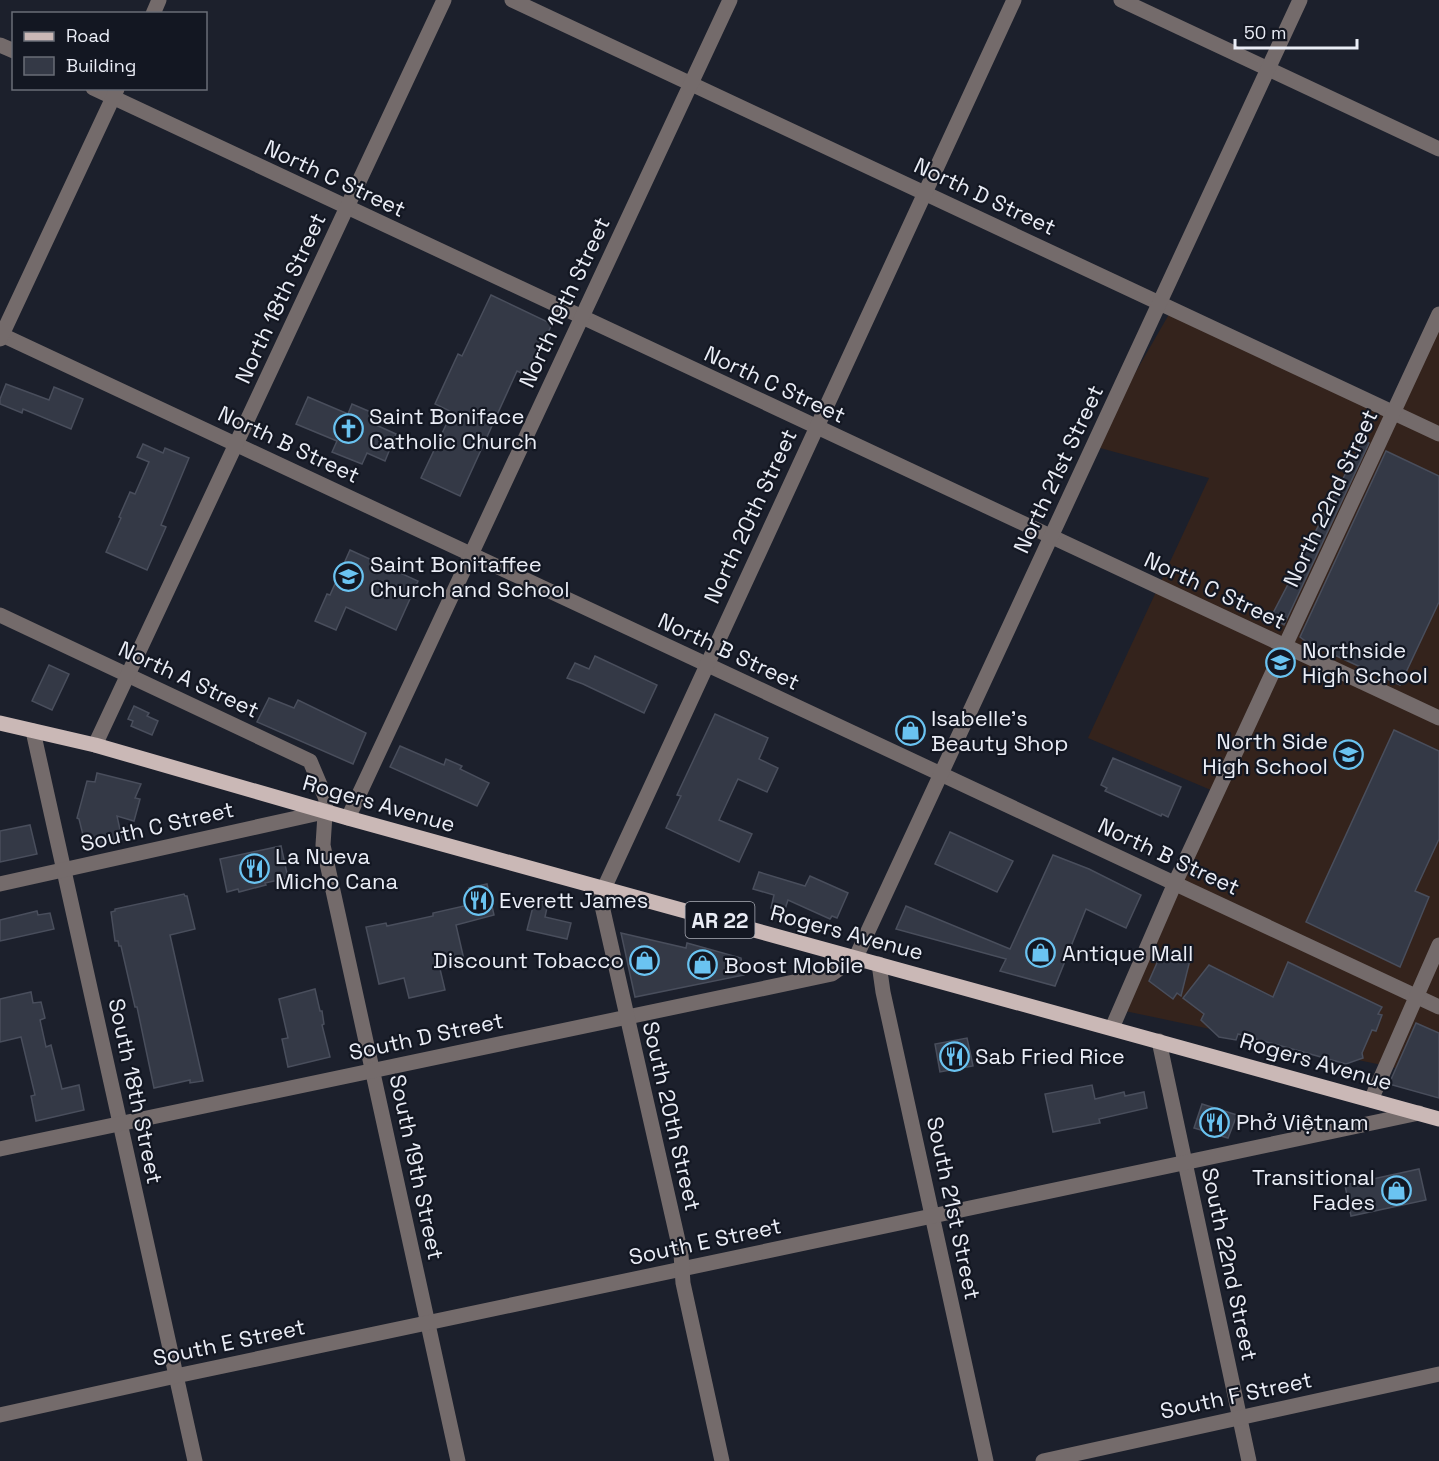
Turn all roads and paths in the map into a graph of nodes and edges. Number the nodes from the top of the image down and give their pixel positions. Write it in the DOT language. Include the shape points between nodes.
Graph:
graph roads {
  1 [pos="444,0"];
  2 [pos="512,0"];
  3 [pos="730,0"];
  4 [pos="1014,0"];
  5 [pos="1121,0"];
  6 [pos="1300,0"];
  7 [pos="1268,69"];
  8 [pos="691,83"];
  9 [pos="115,93"];
  10 [pos="1439,149"];
  11 [pos="925,192"];
  12 [pos="347,208"];
  13 [pos="1160,303"];
  14 [pos="1439,314"];
  15 [pos="581,318"];
  16 [pos="1,336"];
  17 [pos="1393,413"];
  18 [pos="815,428"];
  19 [pos="1439,434"];
  20 [pos="236,444"];
  21 [pos="1050,538"];
  22 [pos="471,555"];
  23 [pos="0,615"];
  24 [pos="1286,648"];
  25 [pos="706,665"];
  26 [pos="128,676"];
  27 [pos="1439,718"];
  28 [pos="0,723"];
  29 [pos="33,731"];
  30 [pos="95,745"];
  31 [pos="940,774"];
  32 [pos="324,812"];
  33 [pos="348,818"];
  34 [pos="64,870"];
  35 [pos="1175,883"];
  36 [pos="0,884"];
  37 [pos="604,888"];
  38 [pos="1439,945"];
  39 [pos="856,957"];
  40 [pos="879,964"];
  41 [pos="1417,996"];
  42 [pos="1439,1007"];
  43 [pos="626,1018"];
  44 [pos="1112,1028"];
  45 [pos="1159,1041"];
  46 [pos="372,1070"];
  47 [pos="1371,1100"];
  48 [pos="1419,1113"];
  49 [pos="1439,1120"];
  50 [pos="120,1123"];
  51 [pos="0,1149"];
  52 [pos="1186,1164"];
  53 [pos="933,1216"];
  54 [pos="682,1269"];
  55 [pos="428,1323"];
  56 [pos="1439,1374"];
  57 [pos="176,1376"];
  58 [pos="0,1415"];
  59 [pos="1240,1418"];
  60 [pos="195,1461"];
  61 [pos="458,1461"];
  62 [pos="722,1461"];
  63 [pos="986,1461"];
  64 [pos="1042,1461"];
  65 [pos="1249,1461"];
  1 -- 12 [label="street, North 18th Street"];
  2 -- 8 [label="street, North D Street"];
  3 -- 8 [label="street, North 19th Street"];
  4 -- 11 [label="street, North 20th Street"];
  5 -- 7 [label="street"];
  6 -- 7 [label="street, North 21st Street"];
  7 -- 10 [label="street"];
  7 -- 13 [label="street, North 21st Street"];
  8 -- 11 [label="street, North D Street"];
  8 -- 15 [label="street, North 19th Street"];
  9 -- 12 [label="street, North C Street"];
  9 -- 16 [label="street"];
  11 -- 13 [label="street, North D Street"];
  11 -- 18 [label="street, North 20th Street"];
  12 -- 15 [label="street, North C Street"];
  12 -- 20 [label="street, North 18th Street"];
  13 -- 17 [label="street, North D Street"];
  13 -- 21 [label="street, North 21st Street"];
  14 -- 17 [label="street, North 22nd Street"];
  15 -- 18 [label="street, North C Street"];
  15 -- 22 [label="street, North 19th Street"];
  16 -- 20 [label="street, North B Street"];
  17 -- 19 [label="street, North D Street"];
  17 -- 24 [label="street, North 22nd Street"];
  18 -- 21 [label="street, North C Street"];
  18 -- 25 [label="street, North 20th Street"];
  20 -- 22 [label="street, North B Street"];
  20 -- 26 [label="street, North 18th Street"];
  21 -- 24 [label="street, North C Street"];
  21 -- 31 [label="street, North 21st Street"];
  22 -- 25 [label="street, North B Street"];
  22 -- 33 [label="street, North 19th Street"];
  23 -- 26 [label="street, North A Street"];
  24 -- 27 [label="street, North C Street"];
  24 -- 35 [label="street, North 22nd Street"];
  25 -- 31 [label="street, North B Street"];
  25 -- 37 [label="street, North 20th Street"];
  26 -- 30 [label="street, North 18th Street"];
  26 -- 32 [label="street, North A Street" via="310,760 326,800"];
  28 -- 29 [label="main road, Rogers Avenue / AR 22"];
  29 -- 30 [label="main road, Rogers Avenue / AR 22"];
  29 -- 34 [label="street, South 18th Street"];
  30 -- 32 [label="main road, Rogers Avenue / AR 22"];
  31 -- 35 [label="street, North B Street"];
  31 -- 39 [label="street, North 21st Street"];
  32 -- 33 [label="main road, Rogers Avenue / AR 22"];
  32 -- 34 [label="street, South C Street"];
  32 -- 46 [label="street, South 19th Street" via="323,845"];
  33 -- 37 [label="main road, Rogers Avenue / AR 22"];
  34 -- 36 [label="street, South C Street"];
  34 -- 50 [label="street, South 18th Street"];
  35 -- 41 [label="street, North B Street"];
  35 -- 44 [label="street, North 22nd Street"];
  37 -- 39 [label="main road, Rogers Avenue / AR 22"];
  37 -- 43 [label="street, South 20th Street" via="600,897"];
  38 -- 41 [label="street"];
  39 -- 40 [label="main road, Rogers Avenue / AR 22"];
  39 -- 43 [label="street, South D Street" via="832,974"];
  40 -- 44 [label="main road, Rogers Avenue / AR 22"];
  40 -- 53 [label="street, South 21st Street"];
  41 -- 42 [label="street, North B Street"];
  41 -- 47 [label="street"];
  43 -- 46 [label="street, South D Street"];
  43 -- 54 [label="street, South 20th Street"];
  44 -- 45 [label="main road, Rogers Avenue / AR 22"];
  45 -- 47 [label="main road, Rogers Avenue / AR 22"];
  45 -- 52 [label="street, South 22nd Street"];
  46 -- 50 [label="street, South D Street"];
  46 -- 55 [label="street, South 19th Street"];
  47 -- 48 [label="main road, Rogers Avenue / AR 22"];
  48 -- 49 [label="main road, Rogers Avenue / AR 22"];
  48 -- 52 [label="street, South E Street"];
  50 -- 51 [label="street, South D Street"];
  50 -- 57 [label="street, South 18th Street"];
  52 -- 53 [label="street, South E Street"];
  52 -- 59 [label="street, South 22nd Street"];
  53 -- 54 [label="street, South E Street"];
  53 -- 63 [label="street, South 21st Street"];
  54 -- 55 [label="street, South E Street"];
  54 -- 62 [label="street, South 20th Street"];
  55 -- 57 [label="street, South E Street"];
  55 -- 61 [label="street, South 19th Street"];
  56 -- 59 [label="street, South F Street"];
  57 -- 58 [label="street, South E Street"];
  57 -- 60 [label="street, South 18th Street"];
  59 -- 64 [label="street, South F Street"];
  59 -- 65 [label="street, South 22nd Street"];
}
